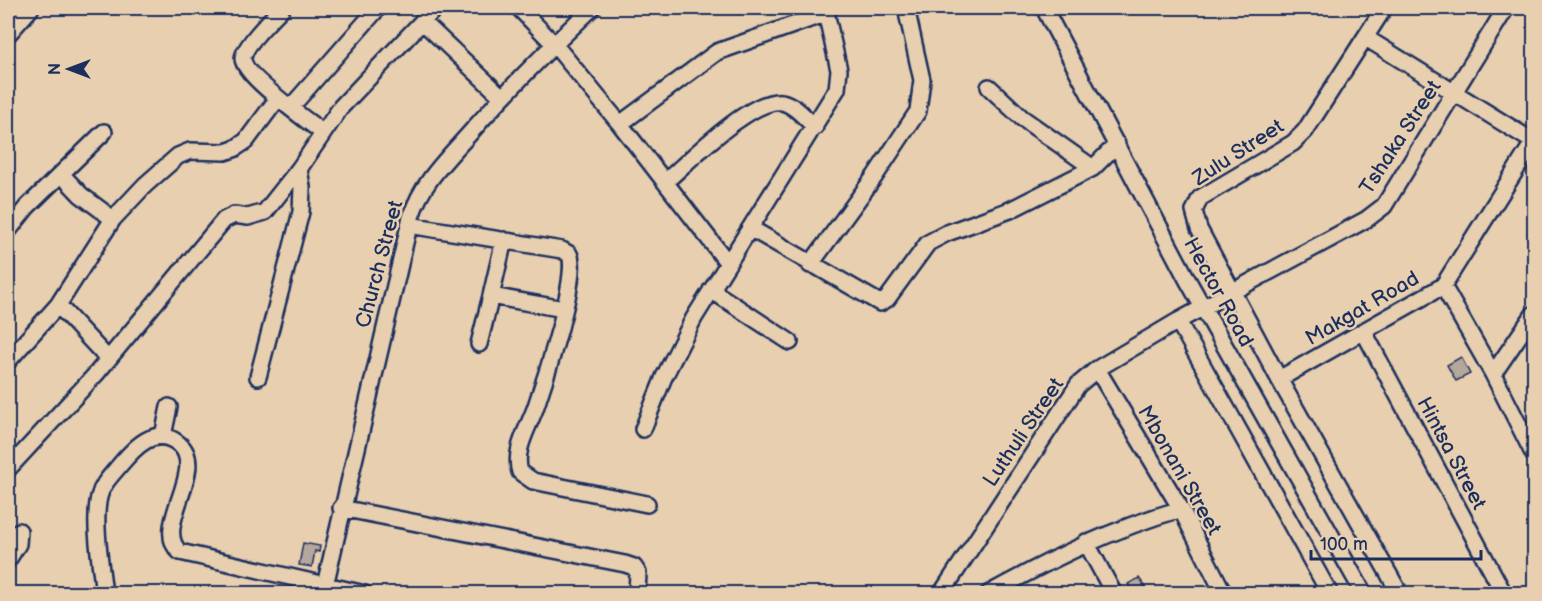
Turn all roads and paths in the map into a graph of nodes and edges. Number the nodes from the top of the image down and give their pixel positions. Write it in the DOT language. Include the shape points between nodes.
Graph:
graph roads {
  1 [pos="31,8"];
  2 [pos="282,8"];
  3 [pos="378,8"];
  4 [pos="435,8"];
  5 [pos="592,8"];
  6 [pos="906,8"];
  7 [pos="1044,8"];
  8 [pos="1384,8"];
  9 [pos="1506,8"];
  10 [pos="524,9"];
  11 [pos="826,10"];
  12 [pos="423,22"];
  13 [pos="8,34"];
  14 [pos="1366,38"];
  15 [pos="554,44"];
  16 [pos="989,87"];
  17 [pos="1455,93"];
  18 [pos="502,96"];
  19 [pos="278,98"];
  20 [pos="291,107"];
  21 [pos="620,124"];
  22 [pos="815,127"];
  23 [pos="104,132"];
  24 [pos="323,133"];
  25 [pos="1534,142"];
  26 [pos="1117,144"];
  27 [pos="1093,168"];
  28 [pos="299,169"];
  29 [pos="62,176"];
  30 [pos="665,182"];
  31 [pos="1194,212"];
  32 [pos="113,219"];
  33 [pos="409,225"];
  34 [pos="750,228"];
  35 [pos="8,231"];
  36 [pos="504,240"];
  37 [pos="727,262"];
  38 [pos="810,265"];
  39 [pos="1443,286"];
  40 [pos="711,290"];
  41 [pos="1233,291"];
  42 [pos="491,296"];
  43 [pos="58,305"];
  44 [pos="1202,308"];
  45 [pos="564,309"];
  46 [pos="1534,314"];
  47 [pos="1178,321"];
  48 [pos="1364,332"];
  49 [pos="790,342"];
  50 [pos="479,344"];
  51 [pos="108,359"];
  52 [pos="8,361"];
  53 [pos="1097,369"];
  54 [pos="1493,374"];
  55 [pos="258,377"];
  56 [pos="1278,379"];
  57 [pos="169,407"];
  58 [pos="643,429"];
  59 [pos="163,436"];
  60 [pos="1534,454"];
  61 [pos="8,469"];
  62 [pos="647,504"];
  63 [pos="341,508"];
  64 [pos="1181,509"];
  65 [pos="20,531"];
  66 [pos="1086,542"];
  67 [pos="8,560"];
  68 [pos="324,590"];
  69 [pos="104,594"];
  70 [pos="364,594"];
  71 [pos="637,594"];
  72 [pos="941,594"];
  73 [pos="988,594"];
  74 [pos="1114,594"];
  75 [pos="1224,594"];
  76 [pos="1330,594"];
  77 [pos="1364,594"];
  78 [pos="1400,594"];
  79 [pos="1504,594"];
  1 -- 13 [label="street"];
  2 -- 19 [label="street" via="245,52 243,62"];
  3 -- 20 [label="street"];
  4 -- 12 [label="street"];
  5 -- 15 [label="street, Church Street"];
  6 -- 38 [label="street" via="922,80 920,106"];
  7 -- 26 [label="street, Hector Road"];
  8 -- 14 [label="street, Zulu Street"];
  9 -- 17 [label="street, Tshaka Street"];
  10 -- 15 [label="street"];
  11 -- 21 [label="street" via="717,52"];
  11 -- 22 [label="street" via="838,61 838,84"];
  12 -- 18 [label="street"];
  12 -- 24 [label="street" via="376,68"];
  14 -- 17 [label="street"];
  14 -- 31 [label="street, Zulu Street" via="1305,131 1293,143 1200,198"];
  15 -- 18 [label="street, Church Street"];
  15 -- 21 [label="street"];
  16 -- 27 [label="street" via="1022,118"];
  17 -- 25 [label="street"];
  17 -- 41 [label="street, Tshaka Street" via="1384,206"];
  18 -- 33 [label="street, Church Street" via="429,178"];
  19 -- 20 [label="street"];
  19 -- 32 [label="street" via="246,141 225,152 178,156"];
  20 -- 24 [label="street"];
  21 -- 30 [label="street"];
  22 -- 30 [label="street" via="791,106 768,103 747,113"];
  22 -- 34 [label="street"];
  23 -- 29 [label="street"];
  24 -- 28 [label="street"];
  25 -- 39 [label="street, Makgat Road"];
  26 -- 27 [label="street"];
  26 -- 44 [label="street, Hector Road"];
  27 -- 38 [label="street" via="1010,210 937,237 919,254 884,302 870,300"];
  28 -- 51 [label="street" via="265,212 224,220"];
  28 -- 55 [label="street" via="301,213"];
  29 -- 32 [label="street"];
  29 -- 35 [label="street" via="27,207"];
  30 -- 37 [label="street"];
  31 -- 41 [label="street, Hector Road" via="1198,229"];
  32 -- 43 [label="street"];
  33 -- 36 [label="street"];
  33 -- 63 [label="street, Church Street"];
  34 -- 37 [label="street"];
  34 -- 38 [label="street"];
  36 -- 42 [label="street"];
  36 -- 45 [label="street" via="569,254 573,265"];
  37 -- 40 [label="street"];
  39 -- 48 [label="street, Makgat Road"];
  39 -- 54 [label="street"];
  40 -- 49 [label="street"];
  40 -- 58 [label="street" via="679,346"];
  41 -- 44 [label="street, Tshaka Street"];
  41 -- 56 [label="street, Hector Road"];
  42 -- 45 [label="street"];
  42 -- 50 [label="street"];
  43 -- 51 [label="street"];
  43 -- 52 [label="street"];
  44 -- 47 [label="street, Luthuli Street"];
  44 -- 77 [label="street, Hector Road"];
  45 -- 62 [label="street" via="518,455 520,472 533,481"];
  46 -- 54 [label="street"];
  47 -- 53 [label="street, Luthuli Street"];
  47 -- 76 [label="street"];
  48 -- 56 [label="street, Makgat Road"];
  48 -- 79 [label="street, Hintsa Street"];
  51 -- 61 [label="street"];
  53 -- 64 [label="street, Mbonani Street"];
  53 -- 72 [label="street, Luthuli Street" via="1068,397"];
  54 -- 60 [label="street"];
  56 -- 78 [label="street, Hector Road"];
  57 -- 59 [label="street"];
  59 -- 68 [label="street" via="182,447 188,464 172,533 176,548 190,556"];
  59 -- 69 [label="street" via="137,446 99,494"];
  63 -- 68 [label="street, Church Street"];
  63 -- 71 [label="street" via="625,564 638,573"];
  64 -- 66 [label="street"];
  64 -- 75 [label="street, Mbonani Street"];
  65 -- 67 [label="street" via="18,544"];
  66 -- 73 [label="street"];
  66 -- 74 [label="street"];
  68 -- 70 [label="street"];
}
